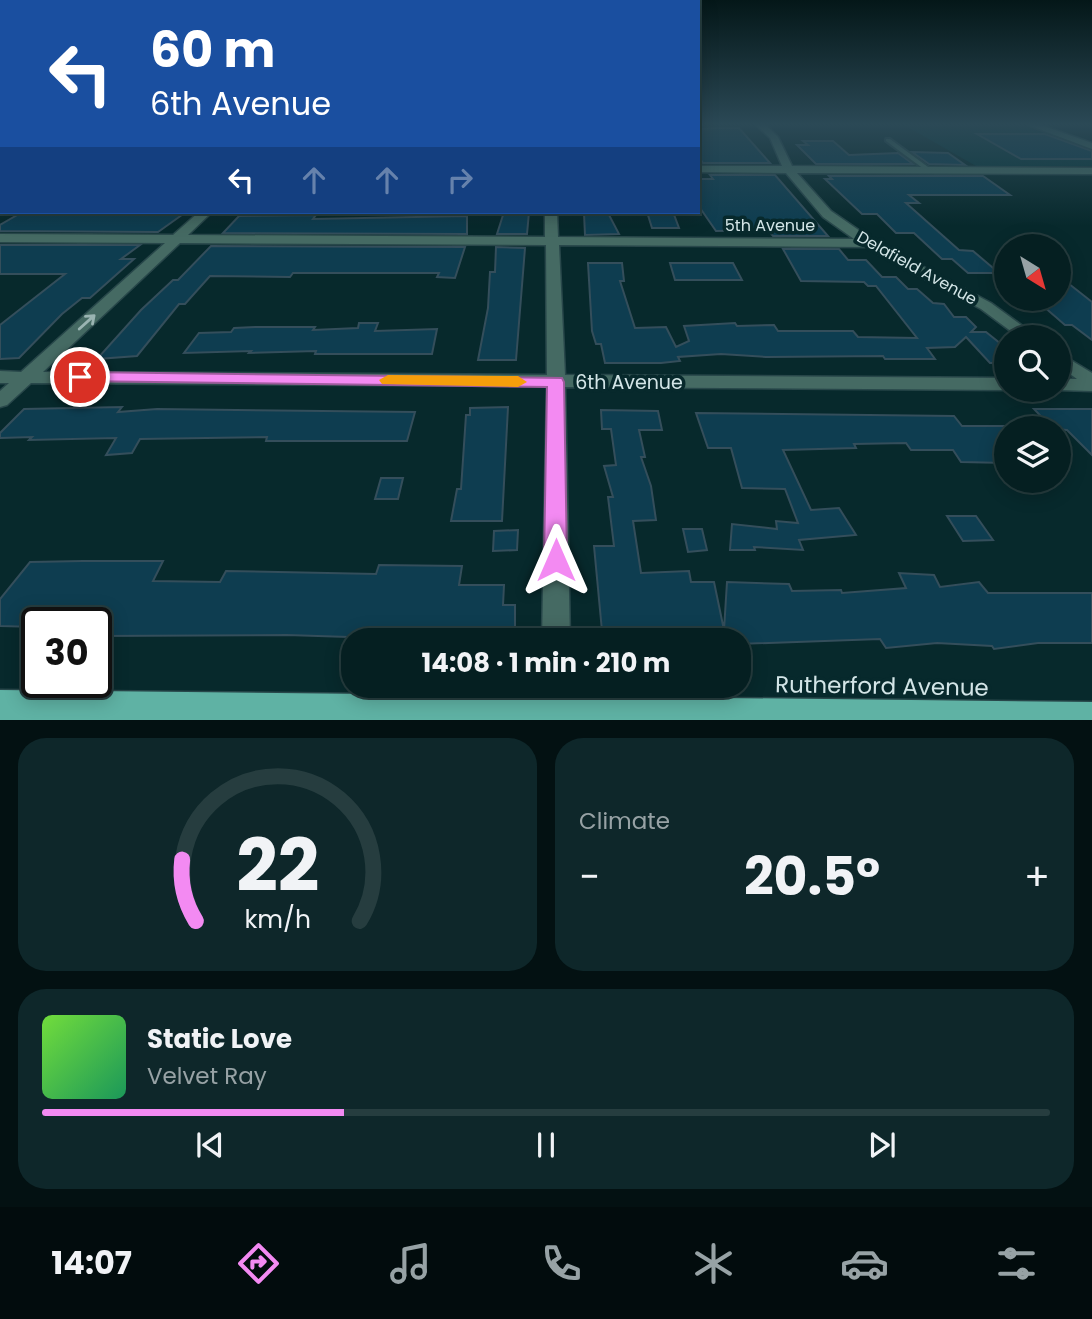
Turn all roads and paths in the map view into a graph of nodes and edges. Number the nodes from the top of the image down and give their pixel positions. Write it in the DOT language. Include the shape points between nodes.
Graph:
graph roads {
  1 [pos="784,159"];
  2 [pos="913,159"];
  3 [pos="700,169"];
  4 [pos="789,170"];
  5 [pos="930,171"];
  6 [pos="1092,171"];
  7 [pos="204,214"];
  8 [pos="551,214"];
  9 [pos="178,238"];
  10 [pos="0,239"];
  11 [pos="551,240"];
  12 [pos="868,243"];
  13 [pos="1011,325"];
  14 [pos="1071,367"];
  15 [pos="0,377"];
  16 [pos="26,377"];
  17 [pos="556,382"];
  18 [pos="1092,383"];
  19 [pos="994,384"];
  20 [pos="1071,384"];
  21 [pos="0,401"];
  22 [pos="556,628"];
  23 [pos="556,699"];
  24 [pos="0,705"];
  25 [pos="1092,718"];
  1 -- 4 [label="street, Delafield Avenue"];
  2 -- 5 [label="lane"];
  3 -- 4 [label="street"];
  4 -- 5 [label="street"];
  4 -- 12 [label="street, Delafield Avenue" via="827,214"];
  5 -- 6 [label="street"];
  7 -- 9 [label="street"];
  8 -- 11 [label="street"];
  9 -- 10 [label="street, 5th Avenue"];
  9 -- 11 [label="street, 5th Avenue"];
  16 -- 9 [label="street, one-way"];
  11 -- 12 [label="street, 5th Avenue"];
  11 -- 17 [label="street"];
  12 -- 13 [label="street, Delafield Avenue" via="954,287"];
  14 -- 18 [label="street"];
  15 -- 16 [label="street, 6th Avenue"];
  16 -- 17 [label="street, 6th Avenue"];
  16 -- 21 [label="street"];
  17 -- 19 [label="street, 6th Avenue"];
  17 -- 22 [label="street"];
  18 -- 20 [label="street"];
  23 -- 24 [label="main road, Rutherford Avenue"];
  23 -- 25 [label="main road, Rutherford Avenue"];
}
